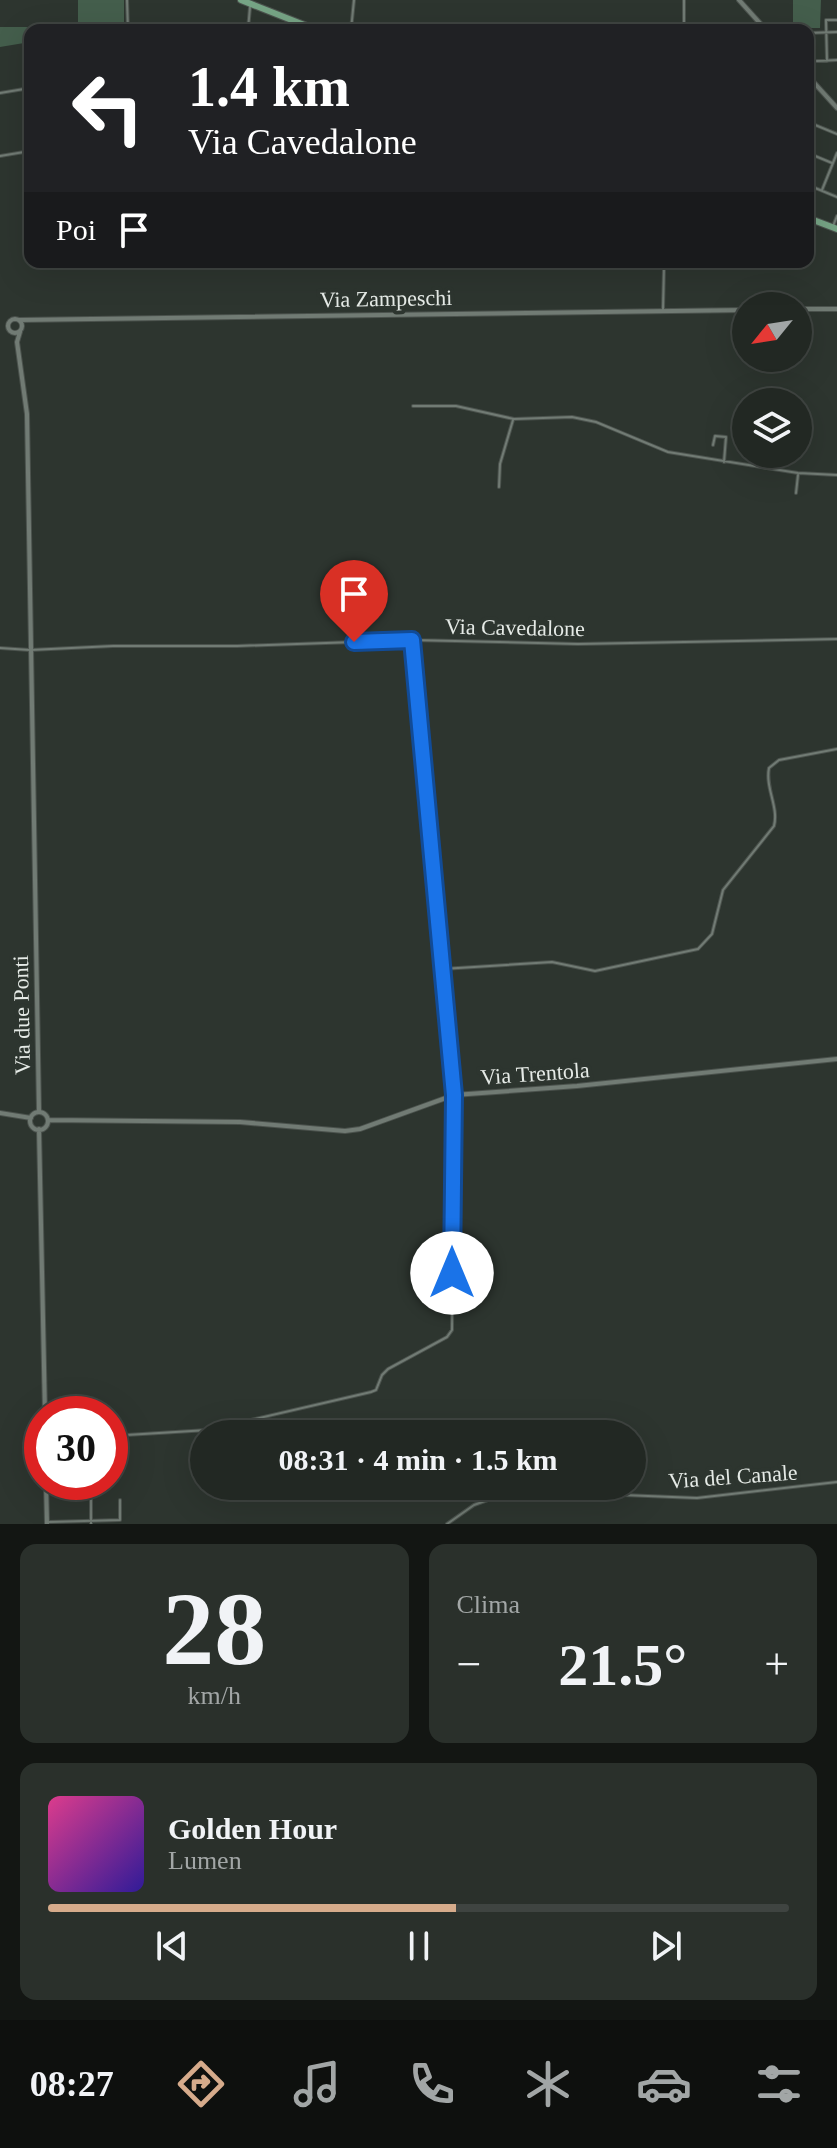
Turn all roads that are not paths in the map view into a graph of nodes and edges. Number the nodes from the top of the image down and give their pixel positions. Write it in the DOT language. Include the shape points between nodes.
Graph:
graph roads {
  1 [pos="127,0"];
  2 [pos="241,0"];
  3 [pos="355,0"];
  4 [pos="684,0"];
  5 [pos="739,0"];
  6 [pos="251,4"];
  7 [pos="837,20"];
  8 [pos="128,24"];
  9 [pos="249,24"];
  10 [pos="302,24"];
  11 [pos="352,24"];
  12 [pos="684,24"];
  13 [pos="761,24"];
  14 [pos="825,32"];
  15 [pos="837,32"];
  16 [pos="814,33"];
  17 [pos="837,60"];
  18 [pos="817,61"];
  19 [pos="827,61"];
  20 [pos="814,83"];
  21 [pos="24,89"];
  22 [pos="0,93"];
  23 [pos="837,108"];
  24 [pos="814,124"];
  25 [pos="836,133"];
  26 [pos="24,152"];
  27 [pos="837,153"];
  28 [pos="814,155"];
  29 [pos="0,156"];
  30 [pos="833,163"];
  31 [pos="814,187"];
  32 [pos="822,190"];
  33 [pos="837,197"];
  34 [pos="837,216"];
  35 [pos="814,220"];
  36 [pos="835,228"];
  37 [pos="664,268"];
  38 [pos="812,309"];
  39 [pos="837,309"];
  40 [pos="732,310"];
  41 [pos="663,311"];
  42 [pos="1,322"];
  43 [pos="22,322"];
  44 [pos="9,323"];
  45 [pos="20,332"];
  46 [pos="11,333"];
  47 [pos="17,342"];
  48 [pos="413,406"];
  49 [pos="514,419"];
  50 [pos="713,445"];
  51 [pos="724,463"];
  52 [pos="798,473"];
  53 [pos="837,475"];
  54 [pos="499,487"];
  55 [pos="796,493"];
  56 [pos="837,639"];
  57 [pos="412,640"];
  58 [pos="0,648"];
  59 [pos="30,650"];
  60 [pos="837,749"];
  61 [pos="442,969"];
  62 [pos="837,1059"];
  63 [pos="454,1095"];
  64 [pos="39,1112"];
  65 [pos="0,1113"];
  66 [pos="31,1118"];
  67 [pos="48,1120"];
  68 [pos="39,1129"];
  69 [pos="45,1396"];
  70 [pos="128,1435"];
  71 [pos="837,1482"];
  72 [pos="46,1500"];
  73 [pos="91,1500"];
  74 [pos="120,1500"];
  75 [pos="91,1522"];
  76 [pos="47,1523"];
  77 [pos="447,1524"];
  1 -- 8 [label="street"];
  2 -- 6 [label="main road"];
  3 -- 11 [label="street"];
  4 -- 12 [label="street"];
  5 -- 13 [label="street"];
  6 -- 9 [label="street"];
  6 -- 10 [label="main road"];
  7 -- 14 [label="street" via="826,20"];
  14 -- 15 [label="street"];
  14 -- 16 [label="street"];
  14 -- 19 [label="street"];
  17 -- 19 [label="street"];
  18 -- 19 [label="street"];
  20 -- 23 [label="street"];
  21 -- 22 [label="street"];
  24 -- 25 [label="street"];
  26 -- 29 [label="street"];
  27 -- 30 [label="street"];
  28 -- 30 [label="street"];
  30 -- 32 [label="street"];
  31 -- 32 [label="street"];
  32 -- 33 [label="street"];
  34 -- 36 [label="street"];
  35 -- 36 [label="main road"];
  37 -- 41 [label="street"];
  38 -- 39 [label="street"];
  40 -- 41 [label="street, Via Zampeschi"];
  41 -- 43 [label="street, Via Zampeschi"];
  42 -- 44 [label="street"];
  43 -- 44 [label="street, Via Zampeschi"];
  43 -- 45 [label="street, Via due Ponti"];
  44 -- 46 [label="street, Via due Ponti"];
  45 -- 46 [label="street"];
  45 -- 47 [label="street, Via due Ponti"];
  46 -- 47 [label="street, Via due Ponti"];
  47 -- 59 [label="street, Via due Ponti" via="27,414"];
  48 -- 49 [label="street" via="456,406"];
  49 -- 51 [label="street" via="572,417 596,422 668,452"];
  49 -- 54 [label="street"];
  50 -- 51 [label="street" via="715,436 726,437"];
  51 -- 52 [label="street"];
  52 -- 53 [label="street"];
  52 -- 55 [label="street"];
  56 -- 57 [label="street, Via Cavedalone" via="578,644"];
  57 -- 59 [label="street, Via Cavedalone"];
  57 -- 61 [label="street"];
  58 -- 59 [label="street, Via Cavedalone"];
  59 -- 64 [label="street, Via due Ponti"];
  60 -- 61 [label="street" via="779,760 769,768 774,826 723,890 712,934 698,949 595,971 552,962"];
  61 -- 63 [label="street"];
  62 -- 63 [label="street, Via Trentola"];
  63 -- 67 [label="street, Via Trentola" via="345,1131 240,1122"];
  63 -- 70 [label="street" via="452,1330 447,1337 388,1369 371,1392 208,1430"];
  64 -- 66 [label="street"];
  64 -- 67 [label="street"];
  65 -- 66 [label="street"];
  66 -- 68 [label="street"];
  67 -- 68 [label="street"];
  68 -- 69 [label="street"];
  71 -- 77 [label="street, Via del Canale" via="697,1498 574,1493 493,1498"];
  72 -- 76 [label="street"];
  73 -- 75 [label="street"];
  74 -- 75 [label="street" via="120,1520"];
  75 -- 76 [label="street"];
}
